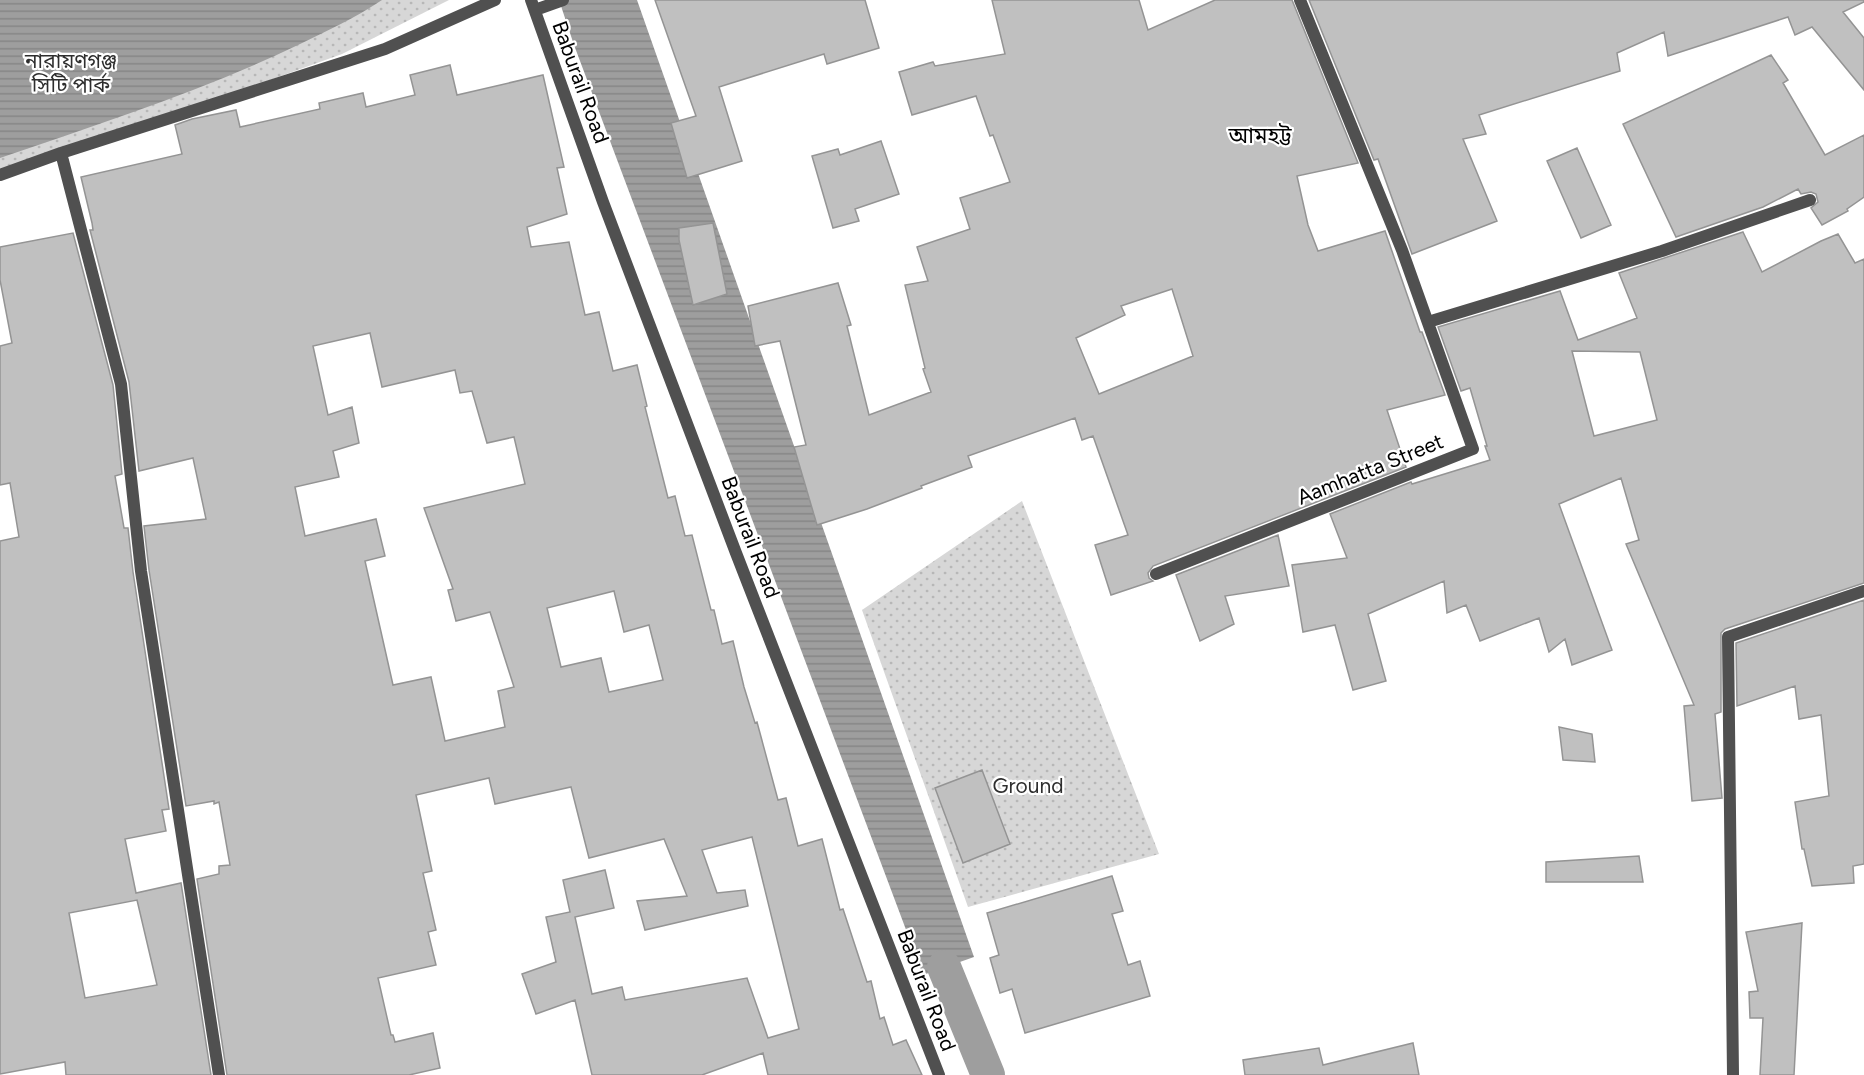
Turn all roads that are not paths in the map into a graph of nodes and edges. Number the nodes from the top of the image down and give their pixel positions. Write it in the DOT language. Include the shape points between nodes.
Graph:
graph roads {
  1 [pos="495,0"];
  2 [pos="562,0"];
  3 [pos="1300,0"];
  4 [pos="533,5"];
  5 [pos="61,153"];
  6 [pos="0,176"];
  7 [pos="1810,200"];
  8 [pos="1428,322"];
  9 [pos="1156,574"];
  10 [pos="1864,591"];
  11 [pos="219,1075"];
  12 [pos="939,1075"];
  13 [pos="1733,1075"];
  1 -- 5 [label="street" via="385,49"];
  2 -- 4 [label="street"];
  3 -- 8 [label="street, Aamhatta Street"];
  4 -- 12 [label="street, Baburail Road" via="603,202"];
  5 -- 6 [label="street"];
  5 -- 11 [label="street" via="121,384 141,571"];
  7 -- 8 [label="street" via="1662,251"];
  8 -- 9 [label="street, Aamhatta Street" via="1473,449"];
  10 -- 13 [label="street" via="1728,637"];
}
